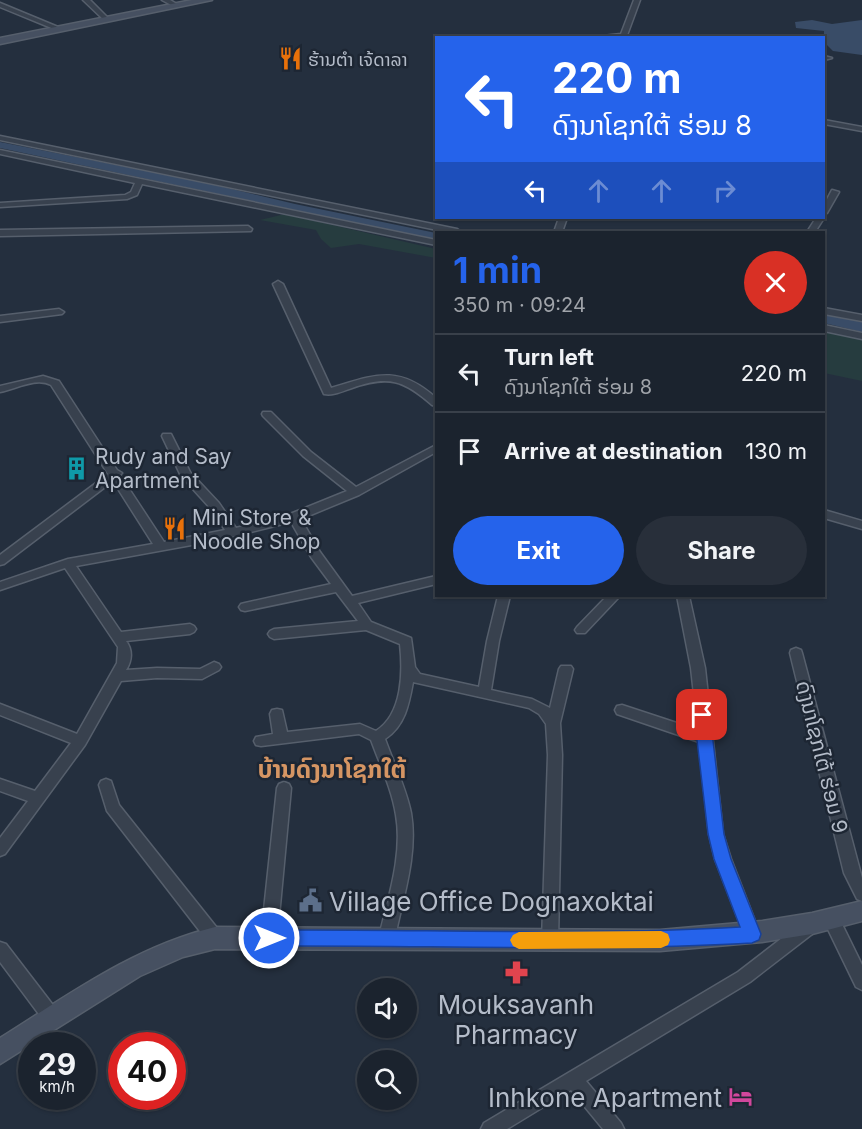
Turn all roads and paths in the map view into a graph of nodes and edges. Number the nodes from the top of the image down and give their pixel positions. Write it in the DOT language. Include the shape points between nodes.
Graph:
graph roads {
  1 [pos="10,0"];
  2 [pos="86,0"];
  3 [pos="165,0"];
  4 [pos="207,0"];
  5 [pos="638,0"];
  6 [pos="0,5"];
  7 [pos="177,6"];
  8 [pos="106,19"];
  9 [pos="56,28"];
  10 [pos="623,36"];
  11 [pos="0,41"];
  12 [pos="825,122"];
  13 [pos="862,129"];
  14 [pos="0,138"];
  15 [pos="0,152"];
  16 [pos="140,181"];
  17 [pos="835,192"];
  18 [pos="0,205"];
  19 [pos="825,209"];
  20 [pos="248,229"];
  21 [pos="452,231"];
  22 [pos="0,233"];
  23 [pos="435,243"];
  24 [pos="278,284"];
  25 [pos="825,311"];
  26 [pos="59,312"];
  27 [pos="862,318"];
  28 [pos="0,319"];
  29 [pos="825,328"];
  30 [pos="862,336"];
  31 [pos="0,389"];
  32 [pos="435,402"];
  33 [pos="267,414"];
  34 [pos="167,436"];
  35 [pos="435,449"];
  36 [pos="116,473"];
  37 [pos="355,492"];
  38 [pos="825,514"];
  39 [pos="294,517"];
  40 [pos="862,525"];
  41 [pos="233,532"];
  42 [pos="160,546"];
  43 [pos="0,561"];
  44 [pos="68,563"];
  45 [pos="435,580"];
  46 [pos="0,586"];
  47 [pos="339,587"];
  48 [pos="504,597"];
  49 [pos="613,597"];
  50 [pos="683,597"];
  51 [pos="350,601"];
  52 [pos="245,607"];
  53 [pos="367,625"];
  54 [pos="190,630"];
  55 [pos="581,630"];
  56 [pos="274,634"];
  57 [pos="117,637"];
  58 [pos="796,653"];
  59 [pos="214,667"];
  60 [pos="409,669"];
  61 [pos="566,669"];
  62 [pos="117,676"];
  63 [pos="484,694"];
  64 [pos="0,709"];
  65 [pos="622,710"];
  66 [pos="277,714"];
  67 [pos="553,723"];
  68 [pos="377,737"];
  69 [pos="281,738"];
  70 [pos="704,738"];
  71 [pos="80,741"];
  72 [pos="261,741"];
  73 [pos="106,785"];
  74 [pos="0,786"];
  75 [pos="284,788"];
  76 [pos="38,798"];
  77 [pos="0,850"];
  78 [pos="862,894"];
  79 [pos="862,911"];
  80 [pos="822,922"];
  81 [pos="752,934"];
  82 [pos="387,937"];
  83 [pos="215,938"];
  84 [pos="269,938"];
  85 [pos="550,941"];
  86 [pos="0,949"];
  87 [pos="862,982"];
  88 [pos="52,1019"];
  89 [pos="0,1052"];
  90 [pos="573,1080"];
  91 [pos="490,1129"];
  92 [pos="615,1129"];
  1 -- 6 [label="street"];
  2 -- 8 [label="street"];
  3 -- 7 [label="street"];
  4 -- 7 [label="street"];
  5 -- 10 [label="street"];
  6 -- 9 [label="street"];
  7 -- 8 [label="street"];
  8 -- 9 [label="street"];
  9 -- 11 [label="street"];
  12 -- 13 [label="street"];
  14 -- 21 [label="street"];
  15 -- 16 [label="street"];
  16 -- 18 [label="street" via="128,197"];
  16 -- 23 [label="street"];
  17 -- 19 [label="street"];
  20 -- 22 [label="street"];
  24 -- 32 [label="street" via="328,392 366,380 398,378 409,381"];
  25 -- 27 [label="street"];
  26 -- 28 [label="street"];
  29 -- 30 [label="street"];
  31 -- 36 [label="street" via="50,379"];
  33 -- 37 [label="street" via="307,454"];
  34 -- 41 [label="street" via="185,474"];
  35 -- 37 [label="street"];
  36 -- 42 [label="street"];
  36 -- 43 [label="street"];
  37 -- 39 [label="street"];
  38 -- 40 [label="street"];
  39 -- 41 [label="street"];
  39 -- 47 [label="street"];
  41 -- 42 [label="street"];
  42 -- 44 [label="street"];
  44 -- 46 [label="street"];
  44 -- 57 [label="street"];
  45 -- 51 [label="street"];
  47 -- 51 [label="street"];
  47 -- 52 [label="street"];
  48 -- 63 [label="street"];
  49 -- 55 [label="street"];
  50 -- 70 [label="street" via="698,668"];
  51 -- 53 [label="street"];
  53 -- 56 [label="street"];
  53 -- 60 [label="street" via="406,641"];
  54 -- 57 [label="street"];
  57 -- 62 [label="street" via="124,646 124,663"];
  58 -- 78 [label="street, ດົງນາໂຊກໄຕ້ ຮ່ອມ 9" via="852,873"];
  59 -- 62 [label="street" via="202,674"];
  60 -- 63 [label="street" via="416,678"];
  60 -- 68 [label="street" via="396,723"];
  61 -- 67 [label="street"];
  62 -- 71 [label="street"];
  63 -- 67 [label="street" via="532,704 544,710"];
  64 -- 71 [label="street"];
  65 -- 70 [label="street"];
  66 -- 69 [label="street"];
  67 -- 85 [label="street"];
  68 -- 69 [label="street" via="360,729"];
  68 -- 82 [label="street" via="406,827"];
  69 -- 72 [label="street"];
  70 -- 81 [label="street" via="716,834"];
  71 -- 76 [label="street"];
  73 -- 83 [label="street" via="112,807"];
  74 -- 76 [label="street"];
  75 -- 84 [label="street"];
  76 -- 77 [label="street"];
  79 -- 80 [label="street"];
  80 -- 81 [label="street"];
  80 -- 87 [label="street"];
  80 -- 90 [label="street" via="744,977"];
  81 -- 85 [label="street"];
  82 -- 84 [label="street"];
  82 -- 85 [label="street"];
  83 -- 84 [label="street"];
  83 -- 88 [label="street" via="179,948 127,972"];
  86 -- 88 [label="street"];
  88 -- 89 [label="street"];
  90 -- 91 [label="street"];
  90 -- 92 [label="street"];
}
